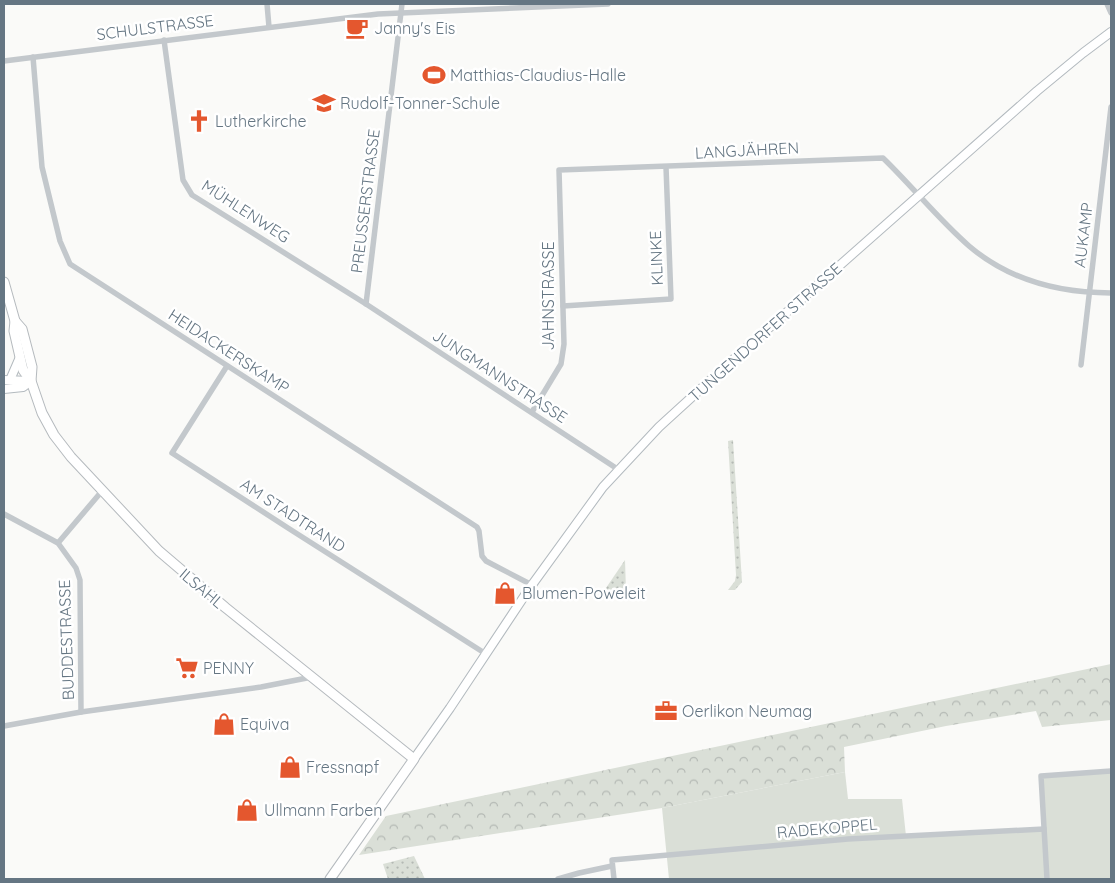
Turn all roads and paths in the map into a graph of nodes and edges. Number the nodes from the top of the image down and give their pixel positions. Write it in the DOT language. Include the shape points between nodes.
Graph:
graph roads {
  1 [pos="267,4"];
  2 [pos="402,4"];
  3 [pos="608,4"];
  4 [pos="1107,4"];
  5 [pos="402,13"];
  6 [pos="1111,13"];
  7 [pos="269,27"];
  8 [pos="1111,32"];
  9 [pos="164,40"];
  10 [pos="33,57"];
  11 [pos="4,61"];
  12 [pos="1111,108"];
  13 [pos="1110,143"];
  14 [pos="666,167"];
  15 [pos="559,170"];
  16 [pos="920,195"];
  17 [pos="4,282"];
  18 [pos="1090,293"];
  19 [pos="1111,293"];
  20 [pos="366,304"];
  21 [pos="563,306"];
  22 [pos="15,321"];
  23 [pos="20,357"];
  24 [pos="1081,365"];
  25 [pos="227,366"];
  26 [pos="7,380"];
  27 [pos="31,381"];
  28 [pos="4,389"];
  29 [pos="532,412"];
  30 [pos="619,470"];
  31 [pos="102,491"];
  32 [pos="4,514"];
  33 [pos="58,543"];
  34 [pos="532,585"];
  35 [pos="486,654"];
  36 [pos="312,677"];
  37 [pos="81,712"];
  38 [pos="4,726"];
  39 [pos="414,759"];
  40 [pos="1111,771"];
  41 [pos="1044,829"];
  42 [pos="612,863"];
  43 [pos="330,879"];
  44 [pos="558,879"];
  45 [pos="614,879"];
  46 [pos="1047,879"];
  1 -- 7 [label="street"];
  2 -- 5 [label="street, PREUSSERSTRASSE"];
  3 -- 5 [label="street, SCHULSTRASSE"];
  4 -- 6 [label="street"];
  5 -- 7 [label="street, SCHULSTRASSE"];
  5 -- 20 [label="street, PREUSSERSTRASSE"];
  7 -- 9 [label="street, SCHULSTRASSE"];
  8 -- 16 [label="main road, TUNGENDORFER STRASSE" via="1045,84"];
  9 -- 10 [label="street, SCHULSTRASSE"];
  9 -- 20 [label="street, MÜHLENWEG" via="183,180 192,195"];
  10 -- 11 [label="street, SCHULSTRASSE"];
  10 -- 25 [label="street, HEIDACKERSKAMP" via="42,167 60,241 70,264"];
  12 -- 13 [label="street, AUKAMP"];
  13 -- 18 [label="street, AUKAMP"];
  14 -- 15 [label="street, LANGJÄHREN"];
  14 -- 16 [label="street, LANGJÄHREN" via="884,158"];
  14 -- 21 [label="street, KLINKE" via="671,299"];
  15 -- 21 [label="street, JAHNSTRASSE"];
  16 -- 18 [label="street, LANGJÄHREN" via="969,246 994,264 1051,288"];
  16 -- 30 [label="main road, TUNGENDORFER STRASSE" via="713,377"];
  17 -- 22 [label="main road"];
  18 -- 19 [label="street, LANGJÄHREN"];
  18 -- 24 [label="street, AUKAMP"];
  20 -- 29 [label="street, JUNGMANNSTRASSE"];
  21 -- 29 [label="street, JAHNSTRASSE" via="561,364"];
  22 -- 23 [label="main road"];
  22 -- 27 [label="main road" via="22,329 32,367"];
  23 -- 26 [label="main road" via="17,368"];
  23 -- 27 [label="main road" via="23,370"];
  25 -- 34 [label="street, HEIDACKERSKAMP" via="477,527 482,556"];
  25 -- 35 [label="street, AM STADTRAND" via="172,452"];
  26 -- 27 [label="main road"];
  27 -- 28 [label="main road" via="23,387"];
  27 -- 31 [label="main road, ILSAHL" via="54,435"];
  29 -- 30 [label="street, JUNGMANNSTRASSE"];
  30 -- 34 [label="main road, TUNGENDORFER STRASSE" via="603,487"];
  31 -- 33 [label="street"];
  31 -- 36 [label="main road, ILSAHL" via="165,556"];
  32 -- 33 [label="street, BUDDESTRASSE"];
  33 -- 37 [label="street, BUDDESTRASSE" via="76,568 80,580"];
  34 -- 35 [label="main road, TUNGENDORFER STRASSE"];
  35 -- 39 [label="main road, TUNGENDORFER STRASSE"];
  36 -- 37 [label="street"];
  36 -- 39 [label="main road, ILSAHL"];
  37 -- 38 [label="street"];
  39 -- 43 [label="main road"];
  40 -- 41 [label="street" via="1041,776"];
  41 -- 42 [label="street, RADEKOPPEL" via="848,839"];
  41 -- 46 [label="street"];
  42 -- 44 [label="street, RADEKOPPEL"];
  42 -- 45 [label="street"];
}
